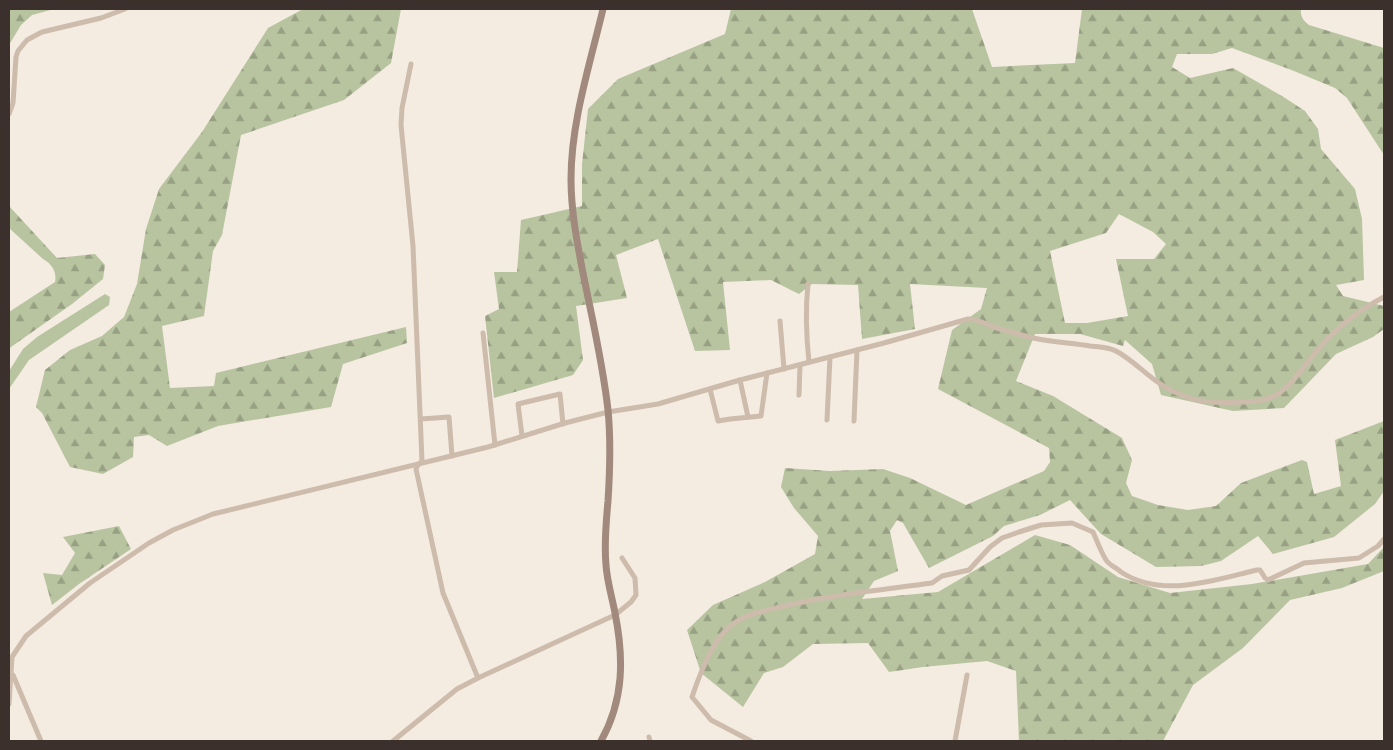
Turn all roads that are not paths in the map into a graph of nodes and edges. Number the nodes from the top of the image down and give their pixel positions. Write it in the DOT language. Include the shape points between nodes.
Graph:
graph roads {
  1 [pos="125,9"];
  2 [pos="603,9"];
  3 [pos="411,64"];
  4 [pos="9,114"];
  5 [pos="808,284"];
  6 [pos="1384,297"];
  7 [pos="780,321"];
  8 [pos="483,333"];
  9 [pos="856,350"];
  10 [pos="830,357"];
  11 [pos="809,362"];
  12 [pos="800,365"];
  13 [pos="784,369"];
  14 [pos="767,373"];
  15 [pos="740,380"];
  16 [pos="710,389"];
  17 [pos="799,395"];
  18 [pos="608,412"];
  19 [pos="748,417"];
  20 [pos="421,419"];
  21 [pos="827,420"];
  22 [pos="854,421"];
  23 [pos="563,424"];
  24 [pos="522,436"];
  25 [pos="495,445"];
  26 [pos="452,456"];
  27 [pos="418,465"];
  28 [pos="1384,539"];
  29 [pos="622,558"];
  30 [pos="616,615"];
  31 [pos="12,673"];
  32 [pos="967,675"];
  33 [pos="478,678"];
  34 [pos="9,704"];
  35 [pos="41,741"];
  36 [pos="393,741"];
  37 [pos="601,741"];
  38 [pos="751,741"];
  39 [pos="955,741"];
  1 -- 4 [label="street" via="42,32 27,40 16,57 13,103"];
  2 -- 18 [label="street" via="577,125 571,178 574,225"];
  3 -- 20 [label="street" via="401,125 413,246"];
  5 -- 11 [label="street" via="805,312"];
  6 -- 9 [label="street" via="1334,332 1283,391 1259,402 1200,402 1160,385 1116,351 1035,338 974,319"];
  7 -- 13 [label="street"];
  8 -- 25 [label="street"];
  9 -- 10 [label="street"];
  9 -- 22 [label="street"];
  10 -- 11 [label="street"];
  10 -- 21 [label="street"];
  11 -- 12 [label="street"];
  12 -- 13 [label="street"];
  12 -- 17 [label="street"];
  13 -- 14 [label="street"];
  14 -- 15 [label="street"];
  14 -- 19 [label="street" via="761,416"];
  15 -- 16 [label="street"];
  15 -- 19 [label="street"];
  16 -- 18 [label="street" via="658,404"];
  16 -- 19 [label="street" via="718,421"];
  18 -- 23 [label="street"];
  18 -- 30 [label="street" via="610,453 606,564"];
  20 -- 26 [label="street" via="449,417"];
  20 -- 27 [label="street" via="422,461"];
  23 -- 24 [label="street"];
  23 -- 24 [label="street" via="560,394 518,404"];
  24 -- 25 [label="street"];
  25 -- 26 [label="street"];
  26 -- 27 [label="street"];
  27 -- 31 [label="street" via="213,514 173,530 90,583 37,626 12,657"];
  27 -- 33 [label="street" via="416,469 443,593"];
  28 -- 38 [label="street" via="1359,558 1304,563 1268,580 1257,570 1192,585 1170,585 1147,583 1128,576 1107,562 1093,532 1072,522 1041,525 1002,538 969,570 942,576 932,582 751,614 724,632 697,680 692,697 711,720"];
  29 -- 30 [label="street" via="635,578 636,595"];
  30 -- 33 [label="street"];
  30 -- 37 [label="street" via="620,684 612,717"];
  31 -- 34 [label="street"];
  31 -- 35 [label="street"];
  32 -- 39 [label="street"];
  33 -- 36 [label="street" via="458,689"];
}
